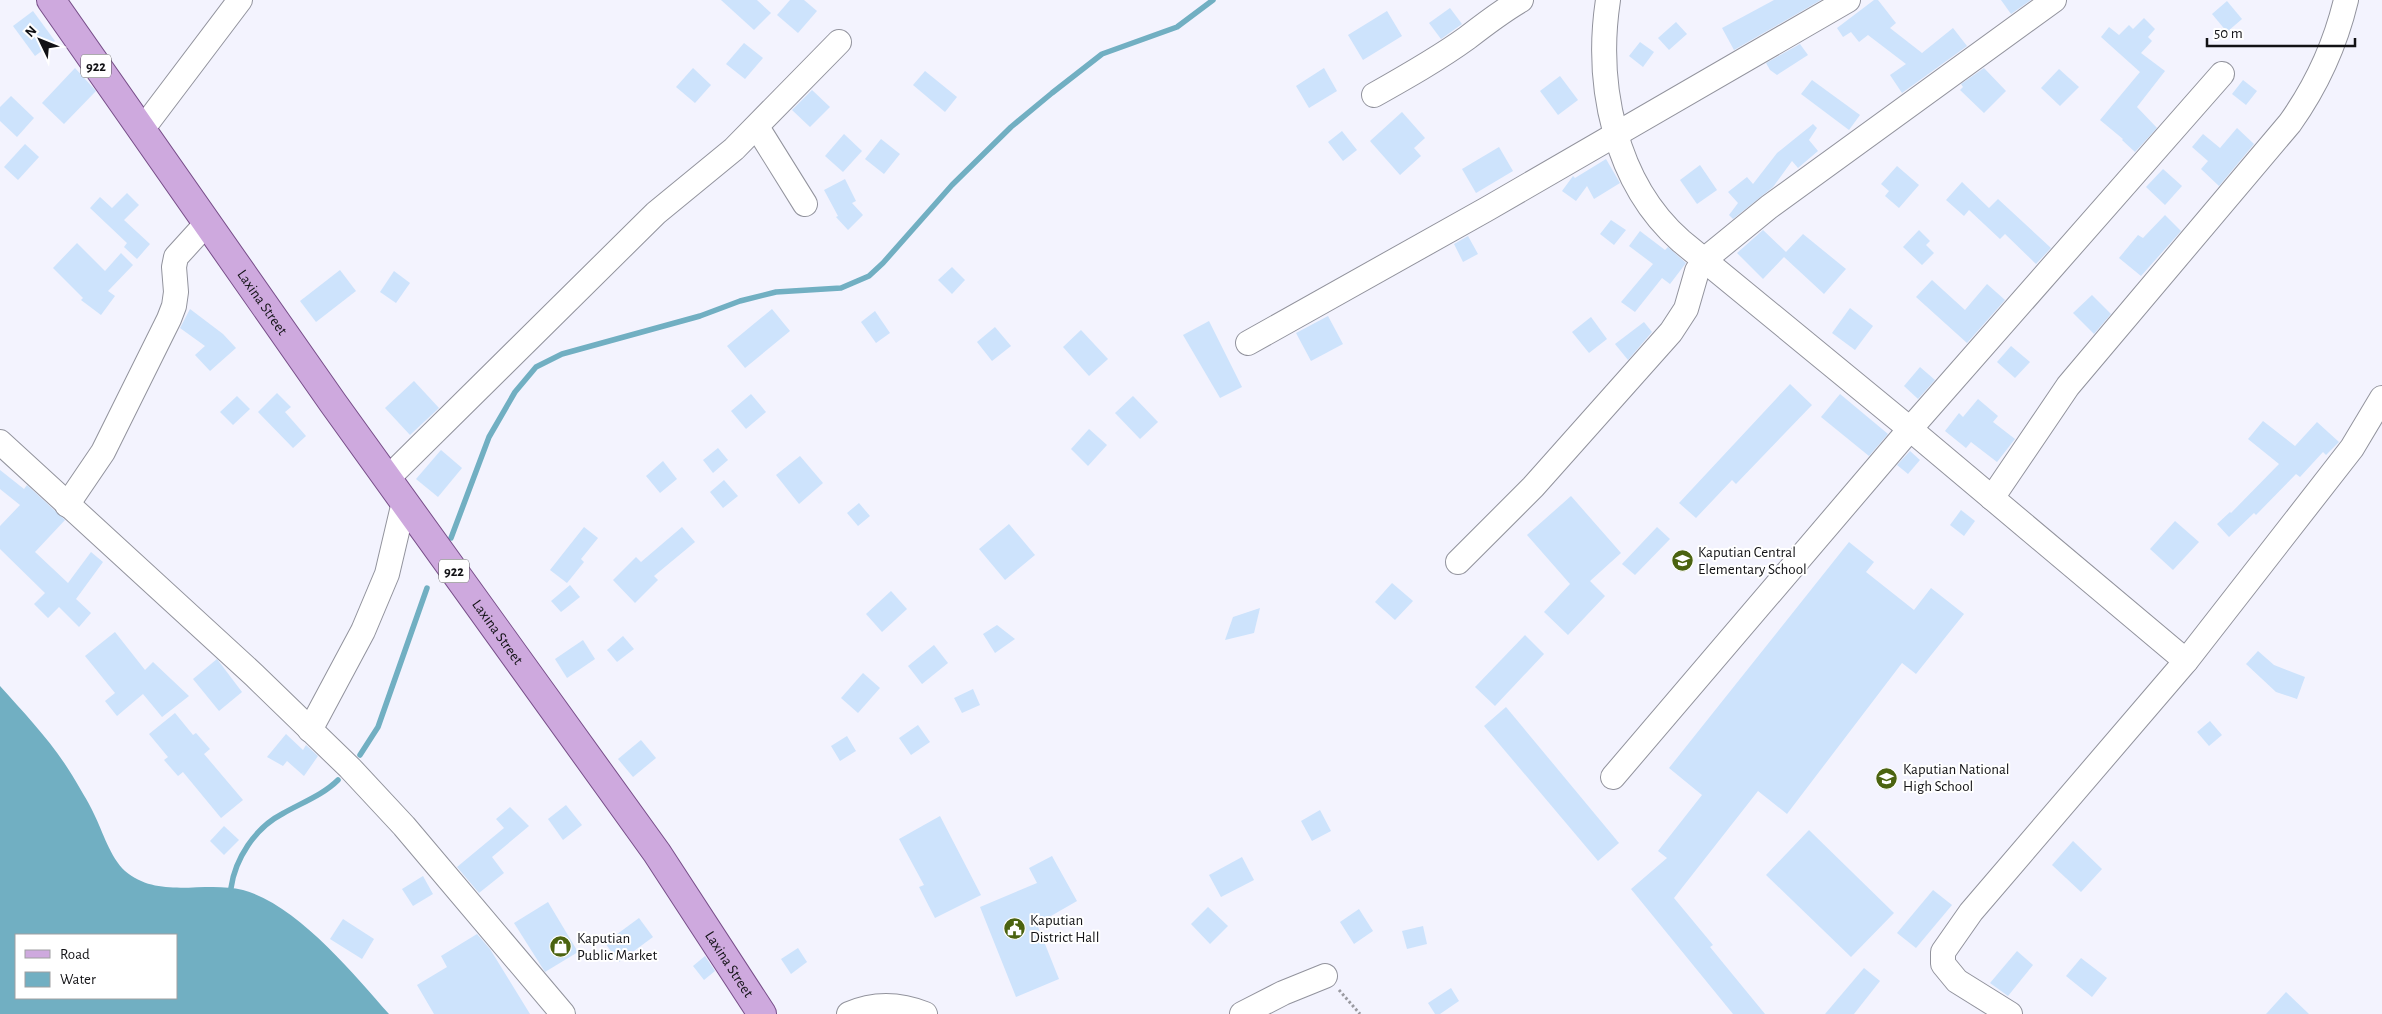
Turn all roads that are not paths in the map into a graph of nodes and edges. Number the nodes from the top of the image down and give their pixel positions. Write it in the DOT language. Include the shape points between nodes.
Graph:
graph roads {
  1 [pos="50,0"];
  2 [pos="240,0"];
  3 [pos="1521,0"];
  4 [pos="1608,0"];
  5 [pos="1848,0"];
  6 [pos="2054,0"];
  7 [pos="2346,0"];
  8 [pos="839,42"];
  9 [pos="2222,74"];
  10 [pos="1374,95"];
  11 [pos="757,127"];
  12 [pos="141,131"];
  13 [pos="1616,134"];
  14 [pos="805,204"];
  15 [pos="206,224"];
  16 [pos="1704,260"];
  17 [pos="1248,343"];
  18 [pos="2382,398"];
  19 [pos="1910,429"];
  20 [pos="0,442"];
  21 [pos="387,479"];
  22 [pos="1992,498"];
  23 [pos="404,502"];
  24 [pos="66,505"];
  25 [pos="1458,562"];
  26 [pos="2186,661"];
  27 [pos="310,730"];
  28 [pos="1613,777"];
  29 [pos="1325,976"];
  30 [pos="563,1014"];
  31 [pos="762,1014"];
  32 [pos="849,1014"];
  33 [pos="925,1014"];
  34 [pos="1242,1014"];
  35 [pos="2010,1014"];
  1 -- 12 [label="main road, 922"];
  2 -- 12 [label="street"];
  3 -- 10 [label="street" via="1467,38"];
  4 -- 13 [label="street" via="1603,44"];
  5 -- 13 [label="street"];
  6 -- 16 [label="street" via="1769,207"];
  7 -- 22 [label="street" via="2328,60 2290,124 2068,386"];
  8 -- 11 [label="street"];
  9 -- 19 [label="street"];
  11 -- 14 [label="street"];
  11 -- 21 [label="street" via="650,220"];
  12 -- 15 [label="main road, Laxina Street / 922"];
  13 -- 16 [label="street" via="1628,170 1653,214"];
  13 -- 17 [label="street"];
  15 -- 21 [label="main road, Laxina Street / 922"];
  15 -- 24 [label="street" via="176,257 176,292 169,319 103,452"];
  16 -- 19 [label="street"];
  16 -- 25 [label="street" via="1697,271 1686,309 1671,332 1533,487"];
  18 -- 26 [label="street" via="2352,448"];
  19 -- 22 [label="street"];
  19 -- 28 [label="street"];
  20 -- 24 [label="street"];
  21 -- 23 [label="main road, Laxina Street / 922"];
  22 -- 26 [label="street"];
  23 -- 27 [label="street" via="387,574 363,631"];
  23 -- 31 [label="main road, Laxina Street / 922" via="657,853"];
  24 -- 27 [label="street"];
  26 -- 35 [label="street" via="1970,912 1944,952 1943,964 1953,977"];
  27 -- 30 [label="street" via="393,813"];
  29 -- 34 [label="street"];
  32 -- 33 [label="street" via="885,1005"];
}
